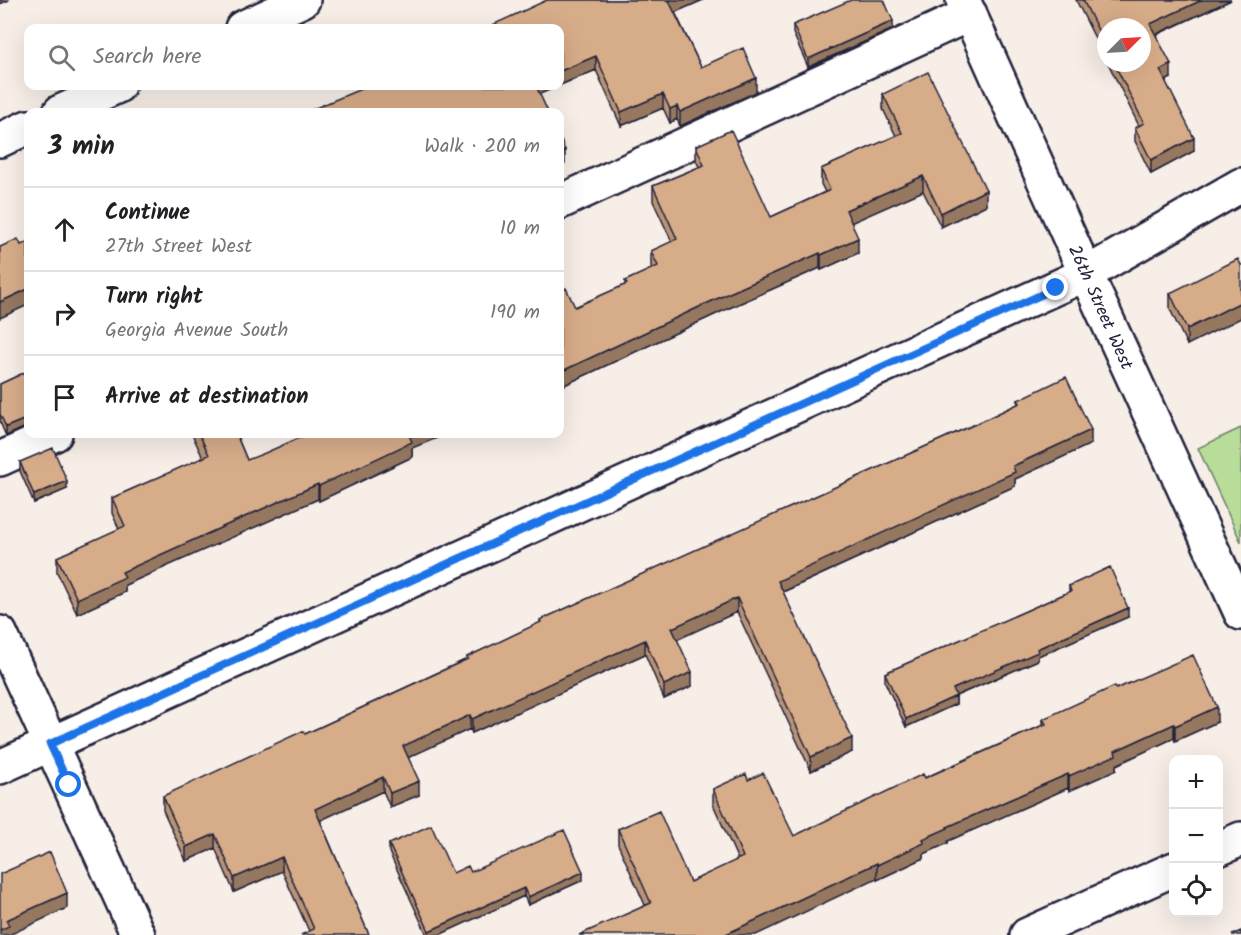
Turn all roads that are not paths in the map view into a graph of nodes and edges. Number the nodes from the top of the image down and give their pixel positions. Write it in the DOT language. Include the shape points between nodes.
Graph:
graph roads {
  1 [pos="303,0"];
  2 [pos="967,7"];
  3 [pos="251,24"];
  4 [pos="109,90"];
  5 [pos="69,108"];
  6 [pos="24,129"];
  7 [pos="0,140"];
  8 [pos="1241,185"];
  9 [pos="564,200"];
  10 [pos="1086,274"];
  11 [pos="46,438"];
  12 [pos="0,459"];
  13 [pos="1241,613"];
  14 [pos="0,633"];
  15 [pos="50,744"];
  16 [pos="0,767"];
  17 [pos="1241,839"];
  18 [pos="1223,847"];
  19 [pos="1169,871"];
  20 [pos="138,935"];
  21 [pos="1027,935"];
  1 -- 3 [label="street"];
  2 -- 9 [label="street"];
  2 -- 10 [label="street, 26th Street West"];
  4 -- 5 [label="street"];
  6 -- 7 [label="street"];
  8 -- 10 [label="street"];
  10 -- 13 [label="street, 26th Street West"];
  10 -- 15 [label="street"];
  11 -- 12 [label="street"];
  14 -- 15 [label="street"];
  15 -- 16 [label="street"];
  15 -- 20 [label="street"];
  17 -- 18 [label="street"];
  19 -- 21 [label="street"];
}
